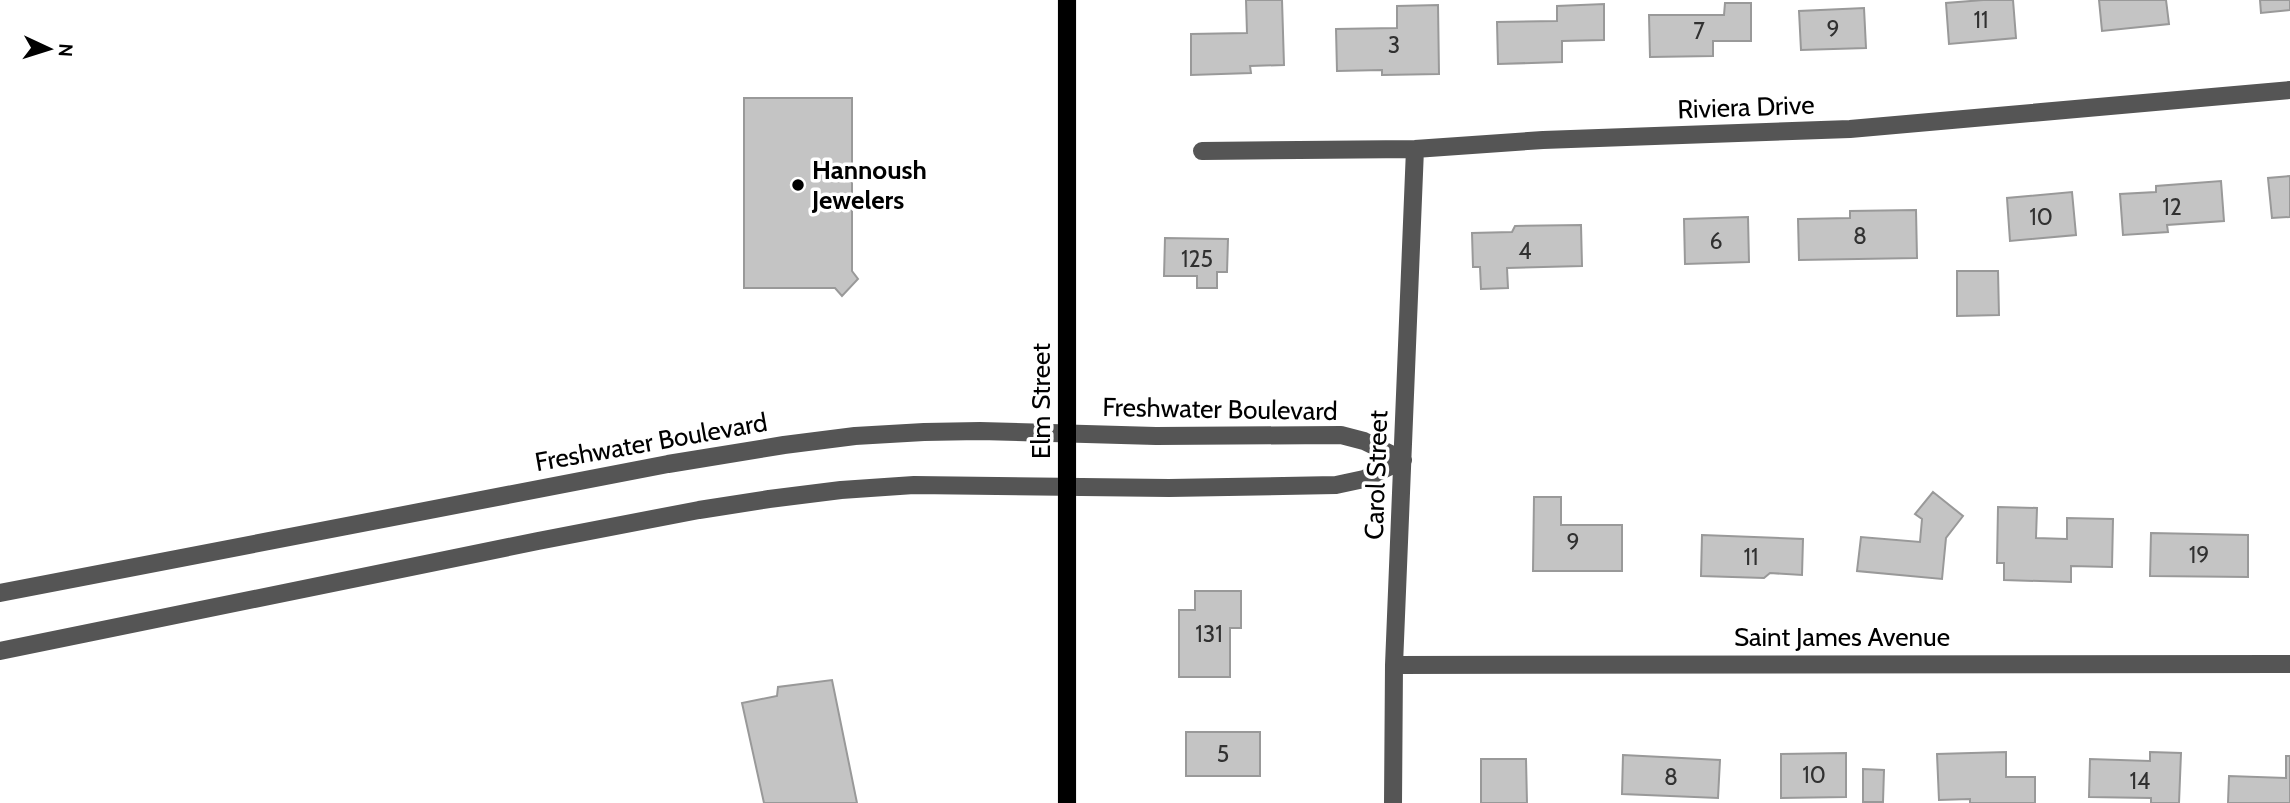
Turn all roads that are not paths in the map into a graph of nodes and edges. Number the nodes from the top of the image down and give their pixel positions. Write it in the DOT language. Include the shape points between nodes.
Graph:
graph roads {
  1 [pos="1067,0"];
  2 [pos="2290,90"];
  3 [pos="1415,149"];
  4 [pos="1202,151"];
  5 [pos="1067,434"];
  6 [pos="1403,460"];
  7 [pos="1066,486"];
  8 [pos="0,593"];
  9 [pos="0,651"];
  10 [pos="2290,664"];
  11 [pos="1394,665"];
  12 [pos="1067,803"];
  13 [pos="1393,803"];
  1 -- 5 [label="main road, Elm Street"];
  2 -- 3 [label="street, Riviera Drive" via="1850,129"];
  3 -- 4 [label="street, Riviera Drive"];
  3 -- 6 [label="street, Carol Street"];
  5 -- 6 [label="street, Freshwater Boulevard" via="1341,435"];
  5 -- 7 [label="main road, Elm Street"];
  5 -- 8 [label="street, Freshwater Boulevard" via="923,432 784,445"];
  6 -- 7 [label="street" via="1364,479 1336,485"];
  6 -- 11 [label="street, Carol Street"];
  7 -- 9 [label="street" via="914,485 734,504"];
  7 -- 12 [label="main road, Elm Street"];
  10 -- 11 [label="street, Saint James Avenue"];
  11 -- 13 [label="street, Carol Street"];
}
